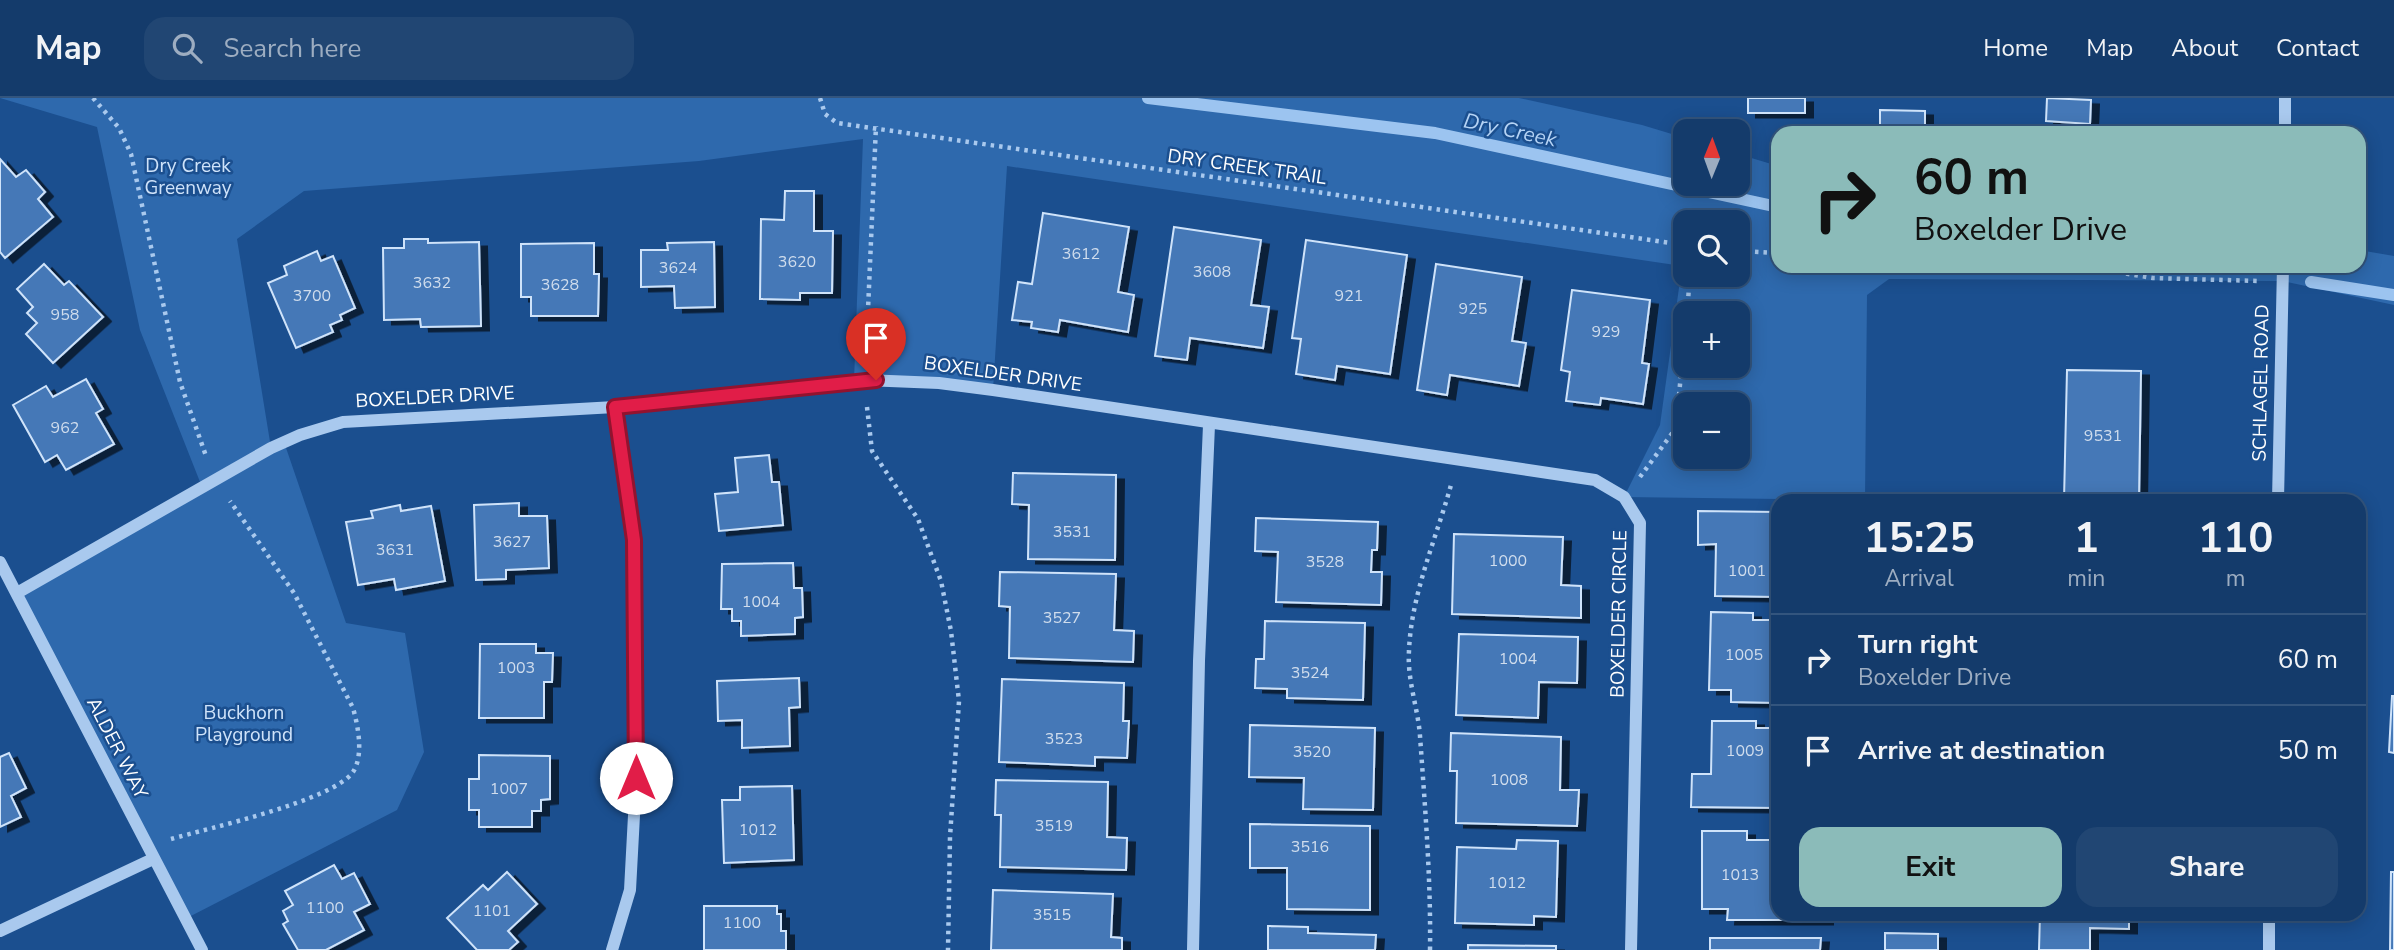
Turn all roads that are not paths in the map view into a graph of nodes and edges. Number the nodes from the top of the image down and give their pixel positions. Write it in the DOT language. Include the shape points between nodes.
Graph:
graph roads {
  1 [pos="2285,98"];
  2 [pos="2285,126"];
  3 [pos="2283,273"];
  4 [pos="615,407"];
  5 [pos="1209,425"];
  6 [pos="2278,494"];
  7 [pos="0,562"];
  8 [pos="17,593"];
  9 [pos="153,859"];
  10 [pos="2269,921"];
  11 [pos="0,931"];
  12 [pos="202,950"];
  13 [pos="612,950"];
  14 [pos="1194,950"];
  15 [pos="1631,950"];
  16 [pos="2269,950"];
  1 -- 2 [label="street"];
  3 -- 6 [label="street, SCHLAGEL ROAD"];
  4 -- 5 [label="street, BOXELDER DRIVE" via="865,380 979,388"];
  4 -- 8 [label="street, BOXELDER DRIVE" via="343,422 284,442"];
  4 -- 13 [label="street" via="634,540 636,778 630,890"];
  5 -- 14 [label="street"];
  5 -- 15 [label="street, BOXELDER CIRCLE" via="1595,480 1624,497 1638,516 1641,551"];
  7 -- 8 [label="street, ALDER WAY"];
  8 -- 9 [label="street, ALDER WAY"];
  9 -- 11 [label="street"];
  9 -- 12 [label="street, ALDER WAY"];
  10 -- 16 [label="street"];
}
